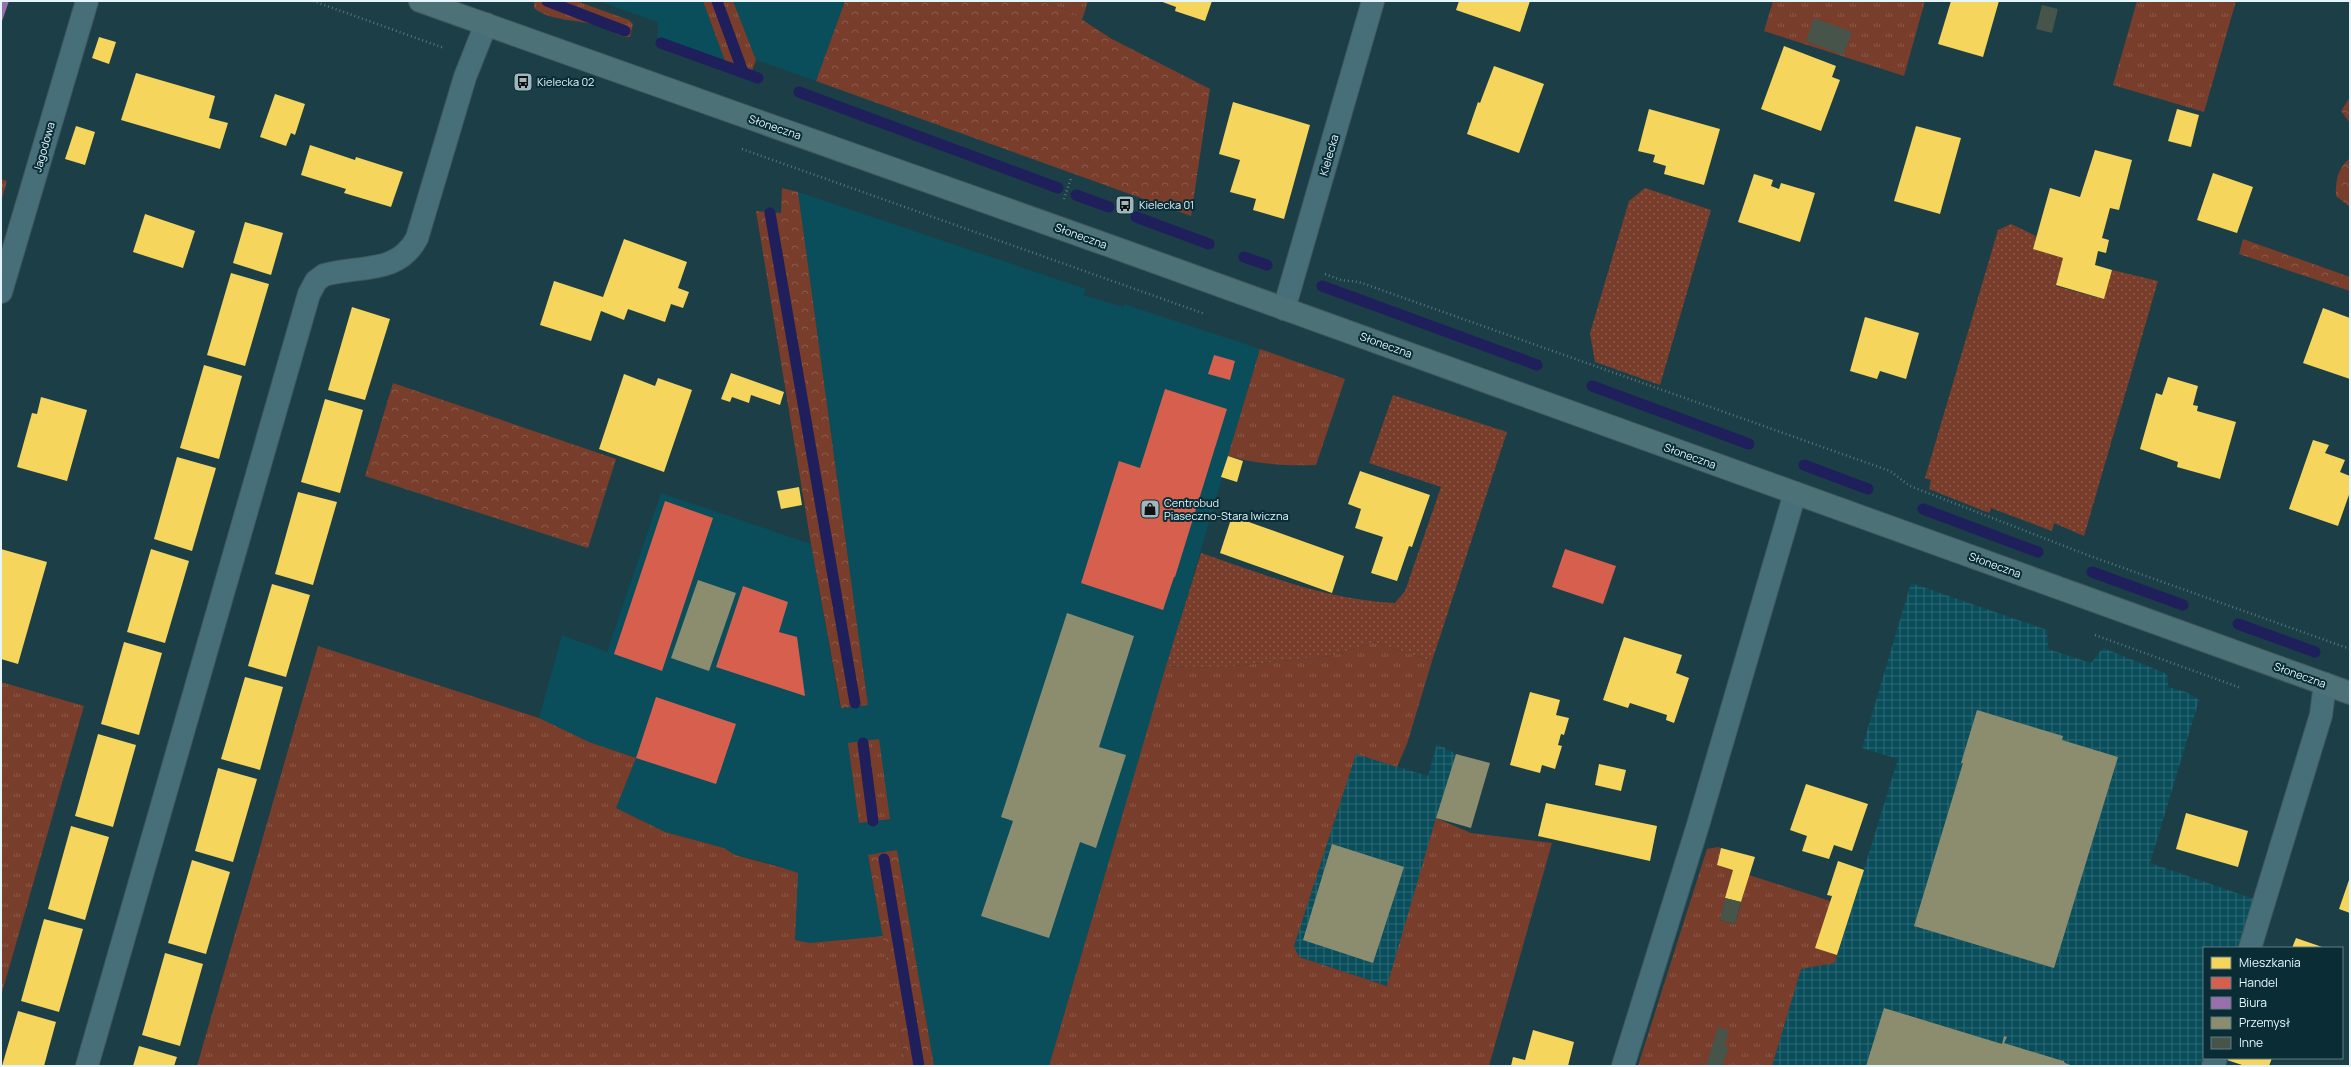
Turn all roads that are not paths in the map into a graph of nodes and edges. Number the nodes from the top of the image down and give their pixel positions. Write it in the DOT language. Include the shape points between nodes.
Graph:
graph roads {
  1 [pos="87,1"];
  2 [pos="420,1"];
  3 [pos="1374,1"];
  4 [pos="486,24"];
  5 [pos="1,292"];
  6 [pos="1284,309"];
  7 [pos="1795,493"];
  8 [pos="2325,684"];
  9 [pos="2350,693"];
  10 [pos="2250,947"];
  11 [pos="87,1066"];
  12 [pos="1623,1066"];
  1 -- 5 [label="street, Jagodowa"];
  2 -- 4 [label="main road, Słoneczna"];
  3 -- 6 [label="street, Kielecka"];
  4 -- 6 [label="main road, Słoneczna"];
  4 -- 11 [label="street" via="472,57 412,247 394,263 324,276 316,281 309,294"];
  6 -- 7 [label="main road, Słoneczna"];
  7 -- 8 [label="main road, Słoneczna"];
  7 -- 12 [label="street" via="1698,825"];
  8 -- 9 [label="main road, Słoneczna"];
  8 -- 10 [label="street" via="2321,715"];
}
